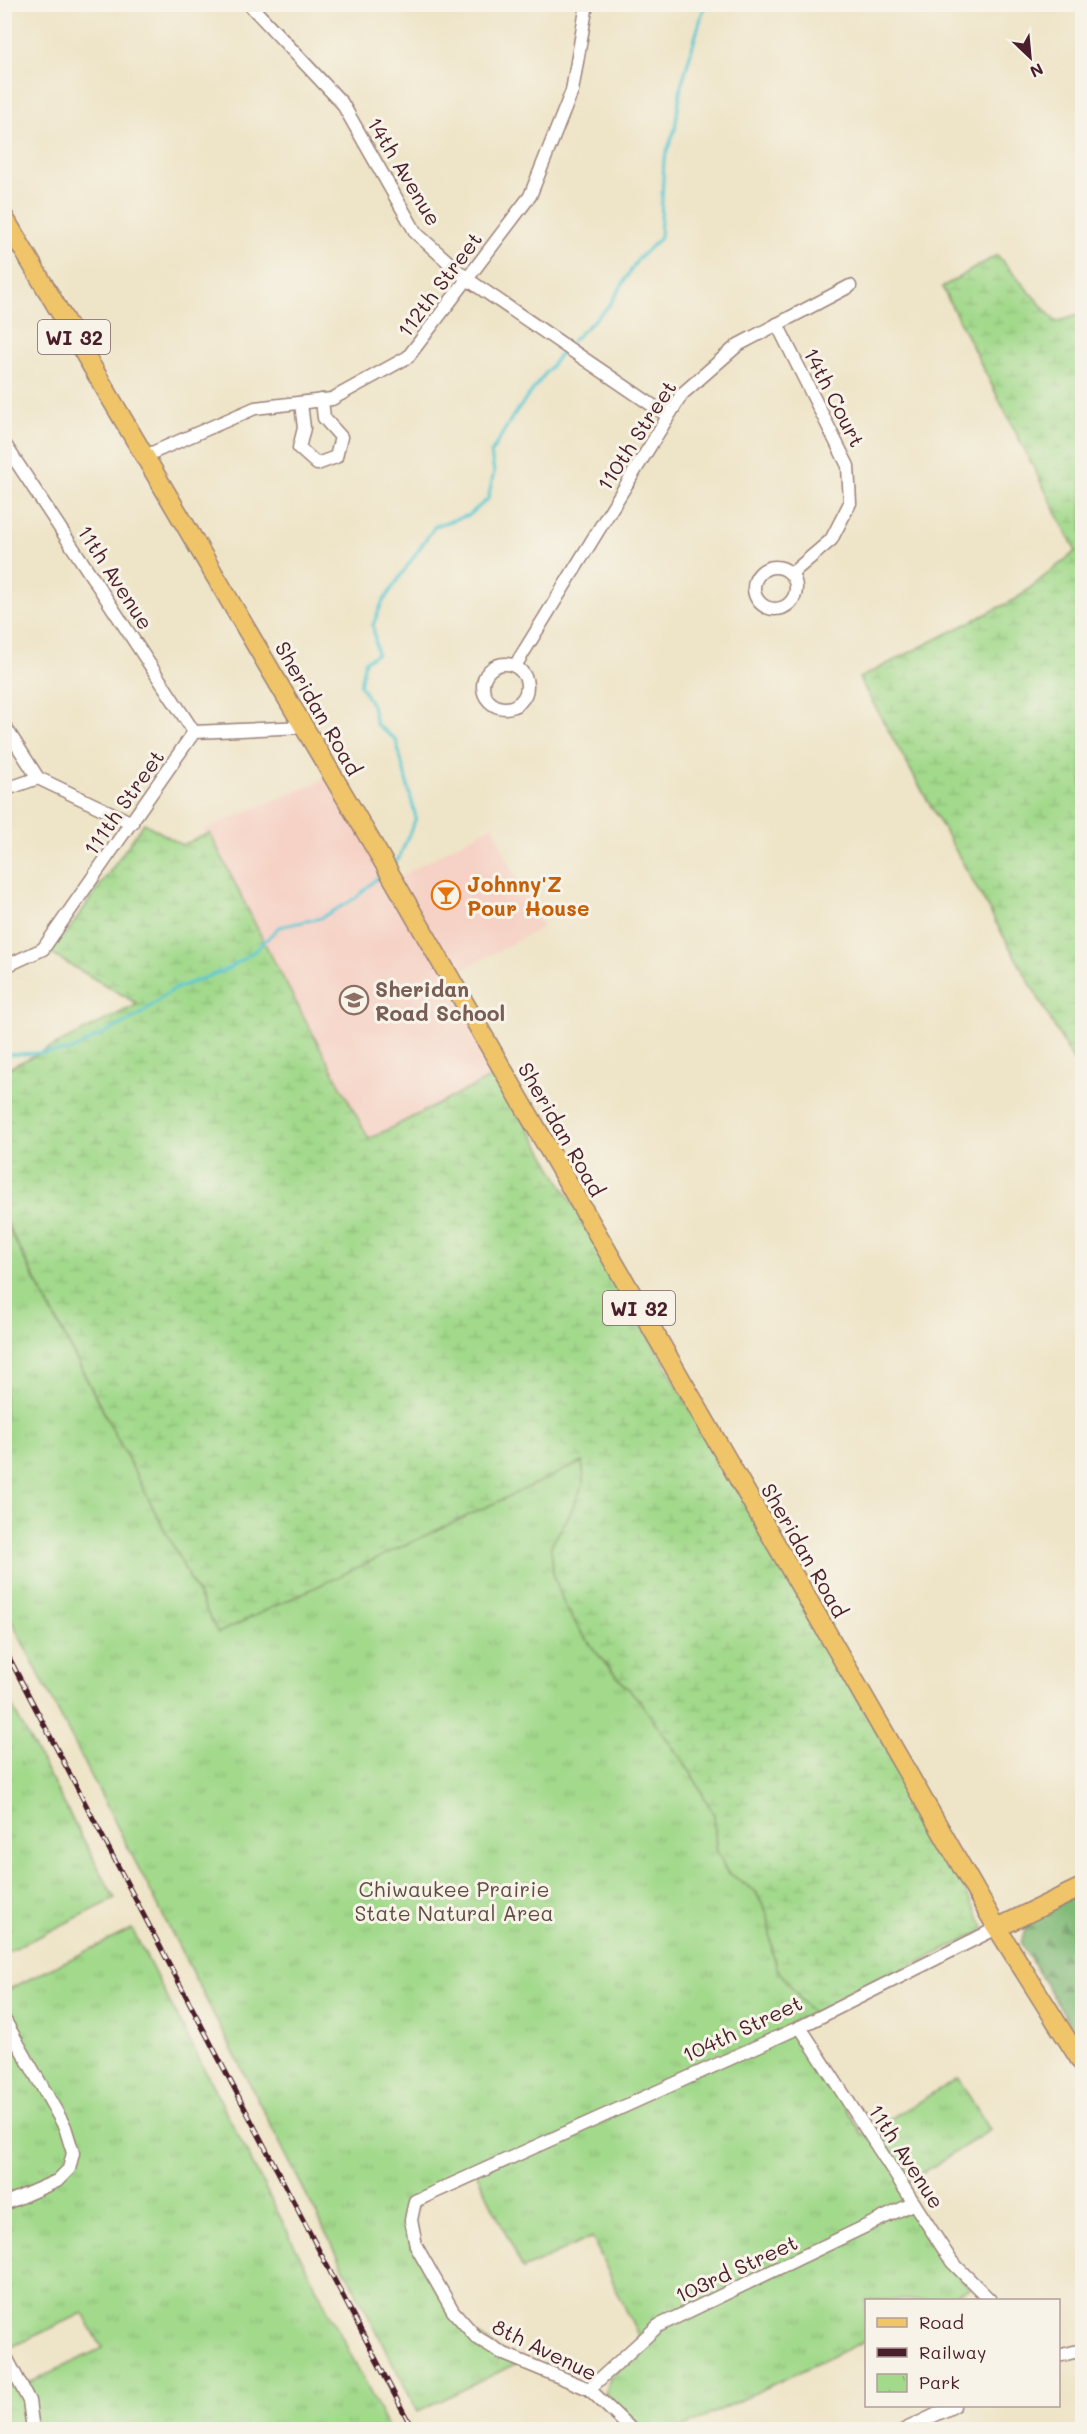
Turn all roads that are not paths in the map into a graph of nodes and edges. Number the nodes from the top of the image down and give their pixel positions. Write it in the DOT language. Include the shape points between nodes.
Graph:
graph roads {
  1 [pos="249,4"];
  2 [pos="587,4"];
  3 [pos="4,217"];
  4 [pos="467,279"];
  5 [pos="850,286"];
  6 [pos="777,324"];
  7 [pos="322,400"];
  8 [pos="301,403"];
  9 [pos="668,416"];
  10 [pos="4,443"];
  11 [pos="145,456"];
  12 [pos="791,574"];
  13 [pos="514,666"];
  14 [pos="4,725"];
  15 [pos="305,727"];
  16 [pos="194,732"];
  17 [pos="38,778"];
  18 [pos="4,790"];
  19 [pos="132,823"];
  20 [pos="4,967"];
  21 [pos="1083,1887"];
  22 [pos="997,1928"];
  23 [pos="4,2019"];
  24 [pos="800,2027"];
  25 [pos="1083,2063"];
  26 [pos="415,2201"];
  27 [pos="914,2203"];
  28 [pos="4,2204"];
  29 [pos="988,2299"];
  30 [pos="1083,2350"];
  31 [pos="4,2353"];
  32 [pos="1060,2356"];
  33 [pos="589,2389"];
  34 [pos="952,2407"];
  35 [pos="33,2430"];
  36 [pos="632,2430"];
  37 [pos="904,2430"];
  1 -- 4 [label="street, 14th Avenue" via="342,103 416,233"];
  2 -- 4 [label="street, 112th Street" via="572,91 530,196"];
  3 -- 11 [label="main road, Sheridan Road / WI 32"];
  4 -- 7 [label="street, 112th Street" via="408,357 332,399"];
  4 -- 9 [label="street, 14th Avenue"];
  5 -- 6 [label="street, 110th Street"];
  6 -- 9 [label="street, 110th Street" via="738,345 682,394"];
  6 -- 12 [label="street, 14th Court" via="848,466 850,503 831,540"];
  7 -- 8 [label="street, 112th Street"];
  7 -- 8 [label="street" via="324,418 341,437 336,457 317,464 300,448 304,428"];
  8 -- 11 [label="street, 112th Street" via="255,408"];
  9 -- 13 [label="street, 110th Street"];
  10 -- 16 [label="street, 11th Avenue"];
  11 -- 15 [label="main road, Sheridan Road / WI 32"];
  14 -- 17 [label="street"];
  15 -- 16 [label="street"];
  15 -- 22 [label="main road, Sheridan Road / WI 32"];
  16 -- 19 [label="street, 111th Street"];
  17 -- 18 [label="street"];
  17 -- 19 [label="street"];
  19 -- 20 [label="street, 111th Street" via="43,949"];
  21 -- 22 [label="main road, 104th Street"];
  22 -- 24 [label="street, 104th Street"];
  22 -- 25 [label="main road, Sheridan Road / WI 32"];
  23 -- 28 [label="street" via="73,2147 72,2162 57,2181"];
  24 -- 26 [label="street, 104th Street"];
  24 -- 27 [label="street, 11th Avenue"];
  26 -- 33 [label="street, 8th Avenue" via="411,2220 416,2246 453,2311 476,2337 504,2354"];
  27 -- 29 [label="street, 11th Avenue" via="952,2262"];
  27 -- 33 [label="street, 103rd Street" via="658,2326"];
  30 -- 32 [label="street"];
  31 -- 35 [label="street" via="29,2402"];
  33 -- 36 [label="street, 8th Avenue"];
  34 -- 37 [label="street"];
}
